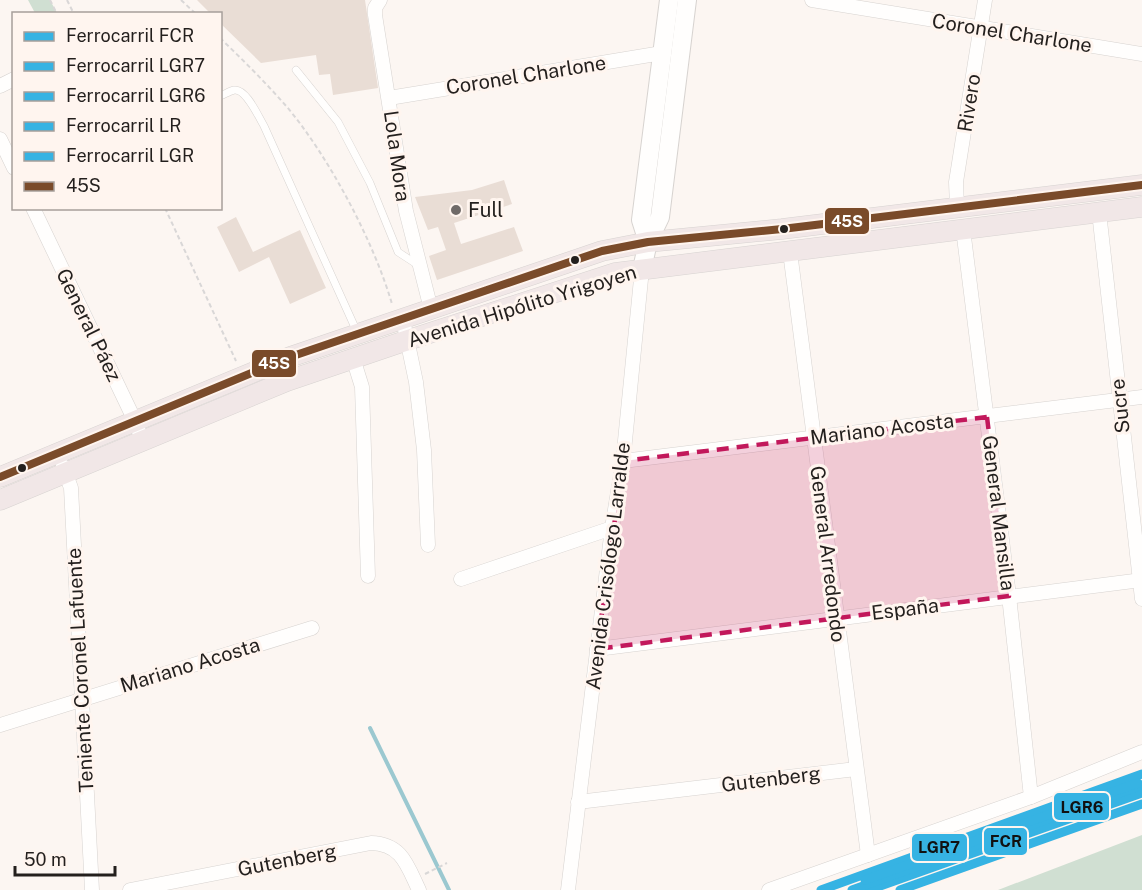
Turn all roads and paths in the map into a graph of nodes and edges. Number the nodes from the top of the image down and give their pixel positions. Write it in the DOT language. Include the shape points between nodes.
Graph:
graph roads {
  1 [pos="181,0"];
  2 [pos="669,0"];
  3 [pos="687,0"];
  4 [pos="812,0"];
  5 [pos="985,0"];
  6 [pos="379,1"];
  7 [pos="194,12"];
  8 [pos="981,28"];
  9 [pos="222,40"];
  10 [pos="662,53"];
  11 [pos="1142,54"];
  12 [pos="296,70"];
  13 [pos="222,95"];
  14 [pos="389,98"];
  15 [pos="0,140"];
  16 [pos="12,164"];
  17 [pos="1142,185"];
  18 [pos="957,207"];
  19 [pos="1142,207"];
  20 [pos="34,210"];
  21 [pos="166,210"];
  22 [pos="1099,212"];
  23 [pos="963,229"];
  24 [pos="648,242"];
  25 [pos="790,252"];
  26 [pos="420,266"];
  27 [pos="642,269"];
  28 [pos="431,309"];
  29 [pos="399,321"];
  30 [pos="358,334"];
  31 [pos="407,340"];
  32 [pos="353,358"];
  33 [pos="237,363"];
  34 [pos="1142,397"];
  35 [pos="1119,400"];
  36 [pos="987,417"];
  37 [pos="135,421"];
  38 [pos="813,437"];
  39 [pos="143,442"];
  40 [pos="57,453"];
  41 [pos="623,461"];
  42 [pos="66,473"];
  43 [pos="0,477"];
  44 [pos="0,500"];
  45 [pos="612,528"];
  46 [pos="428,545"];
  47 [pos="368,576"];
  48 [pos="461,579"];
  49 [pos="1141,581"];
  50 [pos="1009,596"];
  51 [pos="1142,599"];
  52 [pos="837,618"];
  53 [pos="312,628"];
  54 [pos="597,650"];
  55 [pos="81,698"];
  56 [pos="0,725"];
  57 [pos="1142,752"];
  58 [pos="856,769"];
  59 [pos="1031,797"];
  60 [pos="578,802"];
  61 [pos="868,855"];
  62 [pos="445,864"];
  63 [pos="433,870"];
  64 [pos="92,890"];
  65 [pos="130,890"];
  66 [pos="419,890"];
  67 [pos="568,890"];
  68 [pos="769,890"];
  1 -- 7 [label="path"];
  2 -- 10 [label="main road"];
  3 -- 24 [label="main road" via="660,217"];
  4 -- 8 [label="street, Coronel Charlone"];
  5 -- 8 [label="street, Rivero"];
  6 -- 14 [label="street, Lola Mora" via="375,15"];
  8 -- 11 [label="street, Coronel Charlone"];
  8 -- 18 [label="street, Rivero" via="956,182"];
  9 -- 29 [label="path" via="288,108 334,177 373,255"];
  10 -- 14 [label="street, Coronel Charlone"];
  10 -- 24 [label="main road" via="641,220"];
  12 -- 26 [label="lane" via="338,123 370,183 398,252"];
  13 -- 30 [label="lane" via="240,90 264,126"];
  14 -- 26 [label="street, Lola Mora" via="405,211"];
  15 -- 16 [label="street"];
  17 -- 18 [label="main road, Avenida Hipólito Yrigoyen"];
  18 -- 24 [label="main road, Avenida Hipólito Yrigoyen"];
  19 -- 22 [label="main road, Avenida Hipólito Yrigoyen"];
  20 -- 37 [label="street, General Páez"];
  21 -- 33 [label="path"];
  22 -- 23 [label="main road, Avenida Hipólito Yrigoyen"];
  22 -- 35 [label="street, Sucre"];
  23 -- 25 [label="main road, Avenida Hipólito Yrigoyen"];
  23 -- 36 [label="street, General Mansilla"];
  24 -- 27 [label="main road, Avenida Crisólogo Larralde"];
  24 -- 28 [label="main road, Avenida Hipólito Yrigoyen" via="602,251"];
  25 -- 27 [label="main road, Avenida Hipólito Yrigoyen"];
  25 -- 38 [label="street, General Arredondo"];
  26 -- 28 [label="street, Lola Mora"];
  27 -- 31 [label="main road, Avenida Hipólito Yrigoyen" via="600,278"];
  27 -- 41 [label="street, Avenida Crisólogo Larralde"];
  28 -- 29 [label="main road, Avenida Hipólito Yrigoyen"];
  29 -- 30 [label="main road, Avenida Hipólito Yrigoyen"];
  29 -- 31 [label="street"];
  30 -- 37 [label="main road, Avenida Hipólito Yrigoyen" via="262,368"];
  31 -- 32 [label="main road, Avenida Hipólito Yrigoyen"];
  31 -- 46 [label="street" via="424,450"];
  32 -- 39 [label="main road, Avenida Hipólito Yrigoyen" via="287,381"];
  32 -- 47 [label="street" via="362,387"];
  34 -- 35 [label="street, Mariano Acosta"];
  35 -- 36 [label="street, Mariano Acosta"];
  35 -- 49 [label="street, Sucre"];
  36 -- 38 [label="street, Mariano Acosta"];
  36 -- 50 [label="street, General Mansilla"];
  37 -- 39 [label="street, General Páez"];
  37 -- 40 [label="main road, Avenida Hipólito Yrigoyen"];
  38 -- 41 [label="street, Mariano Acosta"];
  38 -- 52 [label="street, General Arredondo"];
  39 -- 42 [label="main road, Avenida Hipólito Yrigoyen"];
  40 -- 42 [label="street, Teniente Coronel Lafuente"];
  40 -- 43 [label="main road, Avenida Hipólito Yrigoyen"];
  41 -- 45 [label="street, Avenida Crisólogo Larralde"];
  42 -- 44 [label="main road, Avenida Hipólito Yrigoyen"];
  42 -- 55 [label="street, Teniente Coronel Lafuente" via="71,488"];
  45 -- 48 [label="street"];
  45 -- 54 [label="street, Avenida Crisólogo Larralde"];
  49 -- 50 [label="street, España"];
  49 -- 51 [label="street, Sucre"];
  50 -- 52 [label="street, España"];
  50 -- 59 [label="street, General Mansilla"];
  52 -- 54 [label="street, España"];
  52 -- 58 [label="street, General Arredondo"];
  53 -- 55 [label="street, Mariano Acosta"];
  54 -- 60 [label="street, Avenida Crisólogo Larralde"];
  55 -- 56 [label="street, Mariano Acosta"];
  55 -- 64 [label="street, Teniente Coronel Lafuente"];
  57 -- 59 [label="street"];
  58 -- 60 [label="street, Gutenberg"];
  58 -- 61 [label="street, General Arredondo"];
  59 -- 61 [label="street"];
  60 -- 67 [label="street, Avenida Crisólogo Larralde"];
  61 -- 68 [label="street"];
  62 -- 63 [label="path"];
  65 -- 66 [label="street, Gutenberg" via="381,843 404,859"];
}
